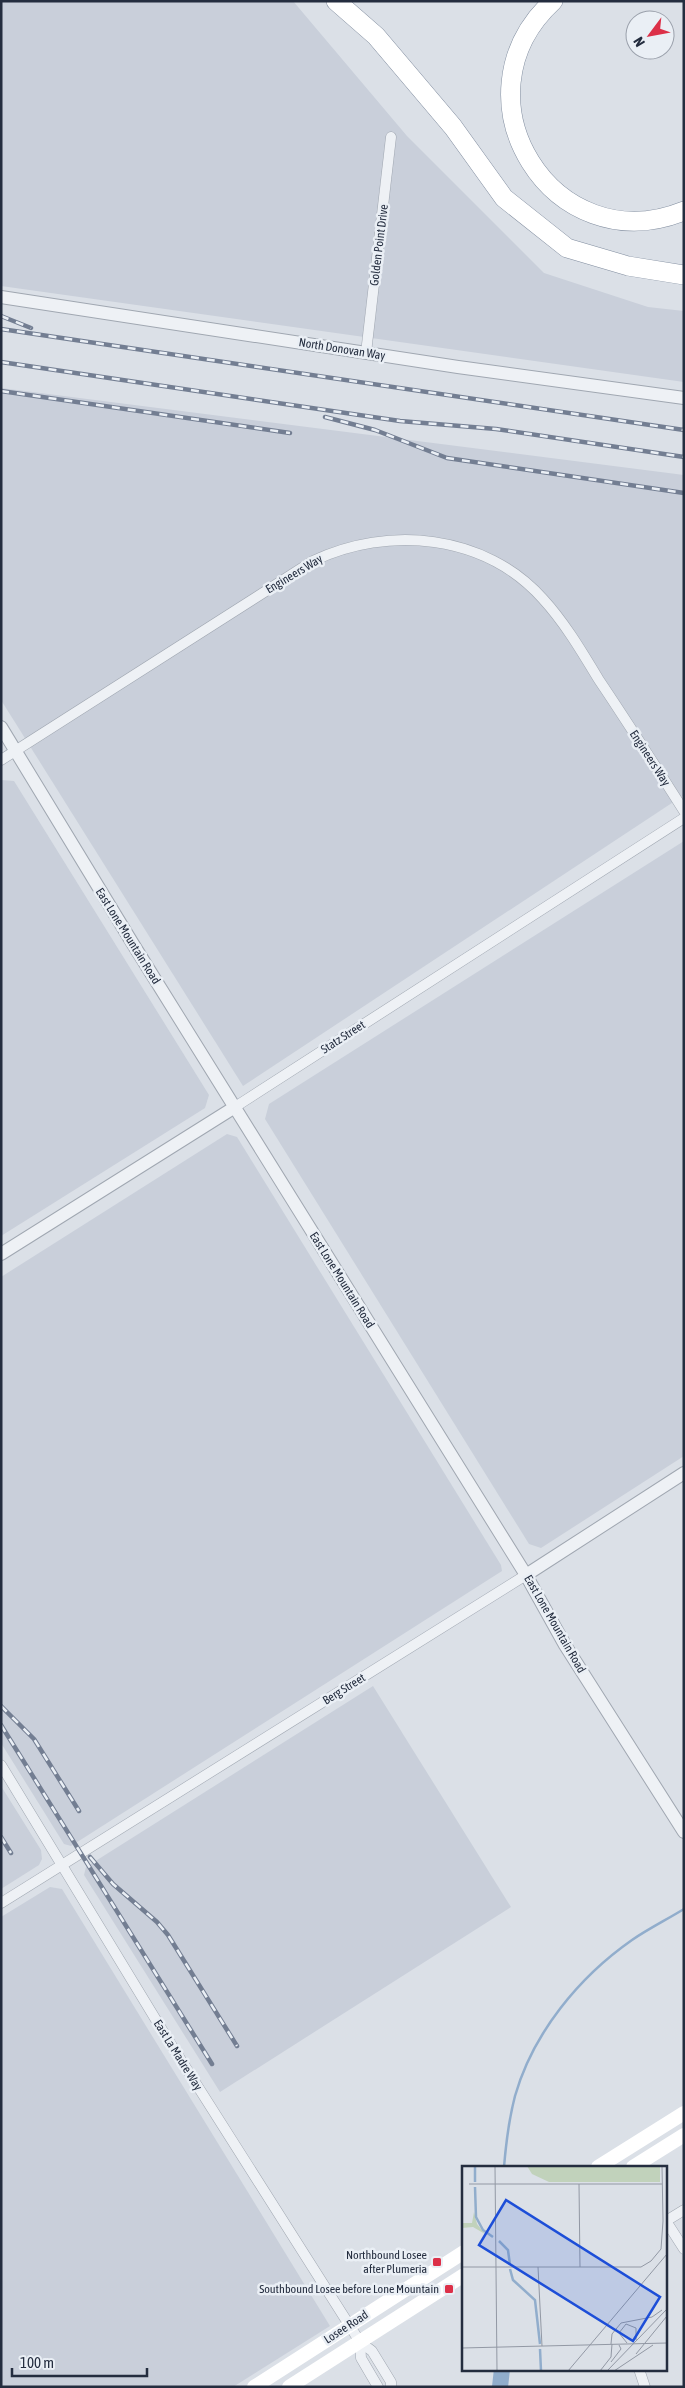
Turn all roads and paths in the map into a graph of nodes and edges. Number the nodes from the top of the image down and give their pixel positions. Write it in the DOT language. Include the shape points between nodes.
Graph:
graph roads {
  1 [pos="336,1"];
  2 [pos="553,1"];
  3 [pos="391,137"];
  4 [pos="684,211"];
  5 [pos="684,275"];
  6 [pos="1,297"];
  7 [pos="366,353"];
  8 [pos="684,398"];
  9 [pos="1,727"];
  10 [pos="16,751"];
  11 [pos="1,760"];
  12 [pos="684,811"];
  13 [pos="684,818"];
  14 [pos="235,1107"];
  15 [pos="1,1254"];
  16 [pos="684,1473"];
  17 [pos="526,1575"];
  18 [pos="1,1765"];
  19 [pos="684,1832"];
  20 [pos="62,1865"];
  21 [pos="1,1903"];
  22 [pos="684,2113"];
  23 [pos="684,2135"];
  24 [pos="600,2166"];
  25 [pos="635,2166"];
  26 [pos="684,2210"];
  27 [pos="668,2220"];
  28 [pos="668,2224"];
  29 [pos="684,2249"];
  30 [pos="462,2253"];
  31 [pos="462,2276"];
  32 [pos="349,2325"];
  33 [pos="360,2342"];
  34 [pos="639,2370"];
  35 [pos="254,2387"];
  36 [pos="289,2387"];
  37 [pos="378,2387"];
  38 [pos="392,2387"];
  39 [pos="646,2387"];
  1 -- 5 [label="highway" via="376,36 452,127 504,198 567,248 628,266"];
  2 -- 4 [label="highway" via="533,23 520,46 512,74 514,126 537,174 576,206 601,216 627,221 668,218"];
  3 -- 7 [label="street, Golden Point Drive"];
  6 -- 7 [label="street, North Donovan Way"];
  7 -- 8 [label="street, North Donovan Way"];
  9 -- 10 [label="street, East Lone Mountain Road"];
  10 -- 11 [label="street, Engineers Way"];
  10 -- 12 [label="street, Engineers Way" via="313,561 366,542 393,539 437,542 485,557 517,576 542,598 565,627"];
  10 -- 14 [label="street, East Lone Mountain Road"];
  13 -- 14 [label="street, Statz Street"];
  14 -- 15 [label="street, Statz Street"];
  14 -- 17 [label="street, East Lone Mountain Road"];
  16 -- 17 [label="street, Berg Street"];
  17 -- 19 [label="street, East Lone Mountain Road" via="565,1645"];
  17 -- 20 [label="street, Berg Street"];
  18 -- 20 [label="street, East La Madre Way"];
  20 -- 21 [label="street, Berg Street"];
  20 -- 32 [label="street, East La Madre Way"];
  22 -- 24 [label="main road"];
  23 -- 25 [label="main road"];
  26 -- 27 [label="street"];
  28 -- 29 [label="street"];
  30 -- 32 [label="main road, Losee Road"];
  31 -- 33 [label="main road, Losee Road"];
  32 -- 33 [label="street, East La Madre Way"];
  32 -- 35 [label="main road, Losee Road"];
  33 -- 36 [label="main road, Losee Road"];
  33 -- 37 [label="street, East La Madre Way" via="361,2358"];
  33 -- 38 [label="street, East La Madre Way" via="372,2351"];
  34 -- 39 [label="street"];
}
